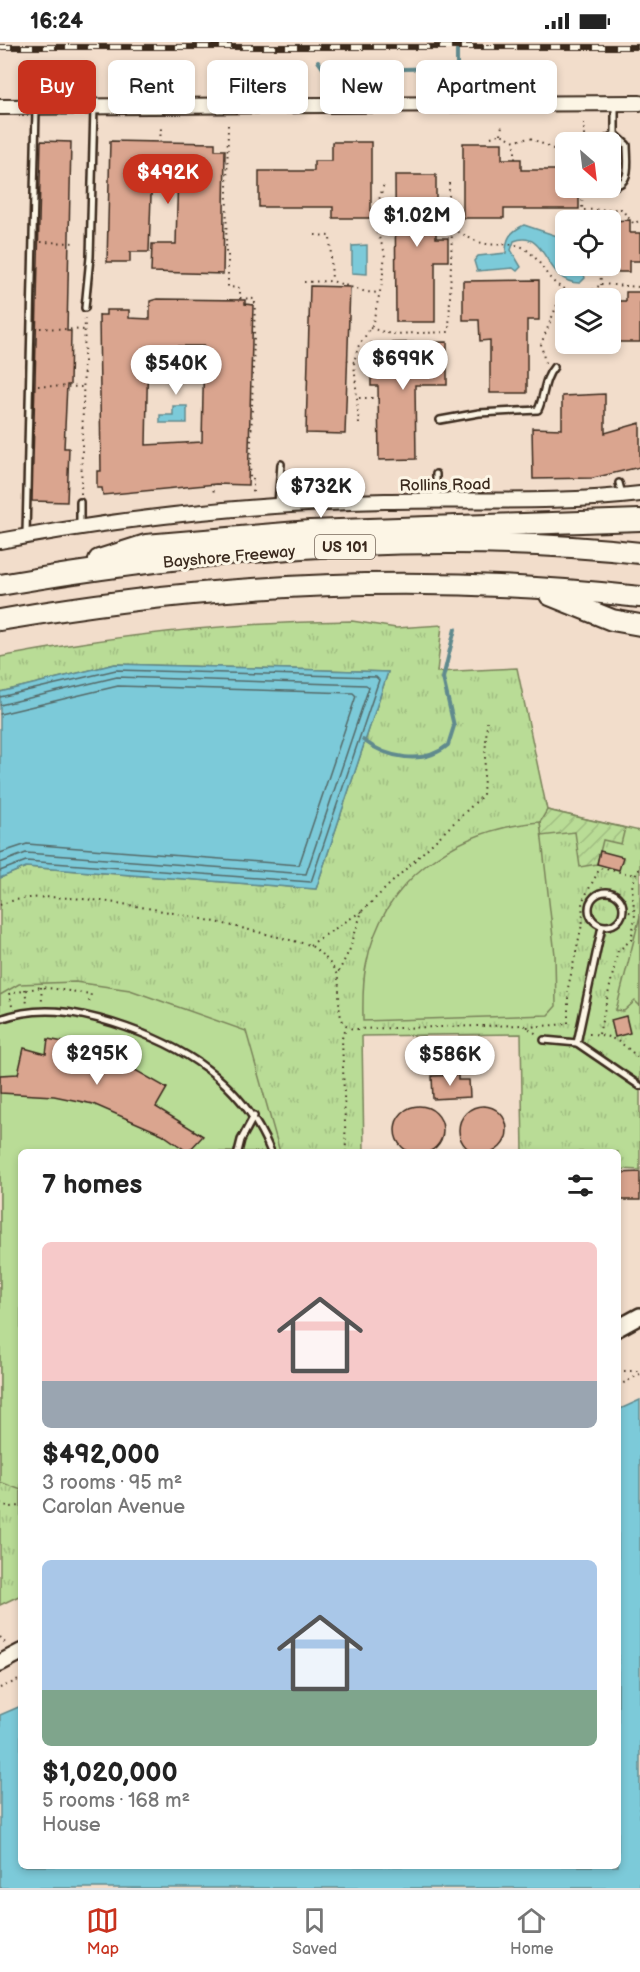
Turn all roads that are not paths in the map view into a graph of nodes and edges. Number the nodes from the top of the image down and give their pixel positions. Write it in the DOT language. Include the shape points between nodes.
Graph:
graph roads {
  1 [pos="615,103"];
  2 [pos="640,103"];
  3 [pos="96,107"];
  4 [pos="0,108"];
  5 [pos="18,108"];
  6 [pos="36,114"];
  7 [pos="94,114"];
  8 [pos="615,132"];
  9 [pos="621,140"];
  10 [pos="621,184"];
  11 [pos="85,308"];
  12 [pos="554,367"];
  13 [pos="440,420"];
  14 [pos="281,464"];
  15 [pos="436,474"];
  16 [pos="640,494"];
  17 [pos="436,500"];
  18 [pos="80,502"];
  19 [pos="278,506"];
  20 [pos="640,520"];
  21 [pos="80,526"];
  22 [pos="26,536"];
  23 [pos="0,541"];
  24 [pos="640,553"];
  25 [pos="50,576"];
  26 [pos="0,585"];
  27 [pos="534,588"];
  28 [pos="640,597"];
  29 [pos="0,620"];
  30 [pos="640,625"];
  31 [pos="602,926"];
  32 [pos="0,1019"];
  33 [pos="544,1040"];
  34 [pos="577,1043"];
  35 [pos="640,1086"];
  36 [pos="254,1116"];
  37 [pos="239,1149"];
  38 [pos="270,1149"];
  39 [pos="640,1316"];
  40 [pos="621,1324"];
  41 [pos="14,1649"];
  42 [pos="0,1664"];
  1 -- 2 [label="street"];
  1 -- 3 [label="street"];
  1 -- 8 [label="lane"];
  4 -- 5 [label="street"];
  6 -- 22 [label="lane"];
  7 -- 11 [label="lane"];
  9 -- 10 [label="lane" via="627,145 628,173"];
  12 -- 13 [label="lane" via="546,376 538,410"];
  14 -- 19 [label="lane"];
  15 -- 17 [label="lane"];
  16 -- 17 [label="street, Rollins Road" via="620,490"];
  17 -- 19 [label="street, Rollins Road"];
  18 -- 21 [label="lane"];
  19 -- 21 [label="street, Rollins Road"];
  20 -- 25 [label="highway" via="310,531 146,545"];
  21 -- 22 [label="street, Rollins Road"];
  22 -- 23 [label="street, Rollins Road"];
  24 -- 25 [label="highway, Bayshore Freeway / US 101" via="509,545 394,545 211,556"];
  25 -- 26 [label="highway, Bayshore Freeway / US 101"];
  27 -- 28 [label="highway, Bayshore Freeway"];
  27 -- 29 [label="highway, Bayshore Freeway" via="412,583 263,588 111,602"];
  27 -- 30 [label="highway" via="612,620"];
  31 -- 31 [label="lane" via="618,922 623,911 623,904 609,892 597,894 590,902 589,913"];
  31 -- 34 [label="lane"];
  32 -- 36 [label="lane" via="42,1010 87,1015 153,1035 184,1052 229,1088"];
  33 -- 34 [label="lane"];
  34 -- 35 [label="lane"];
  36 -- 37 [label="lane"];
  36 -- 38 [label="lane"];
  39 -- 40 [label="main road"];
  41 -- 42 [label="main road"];
}
